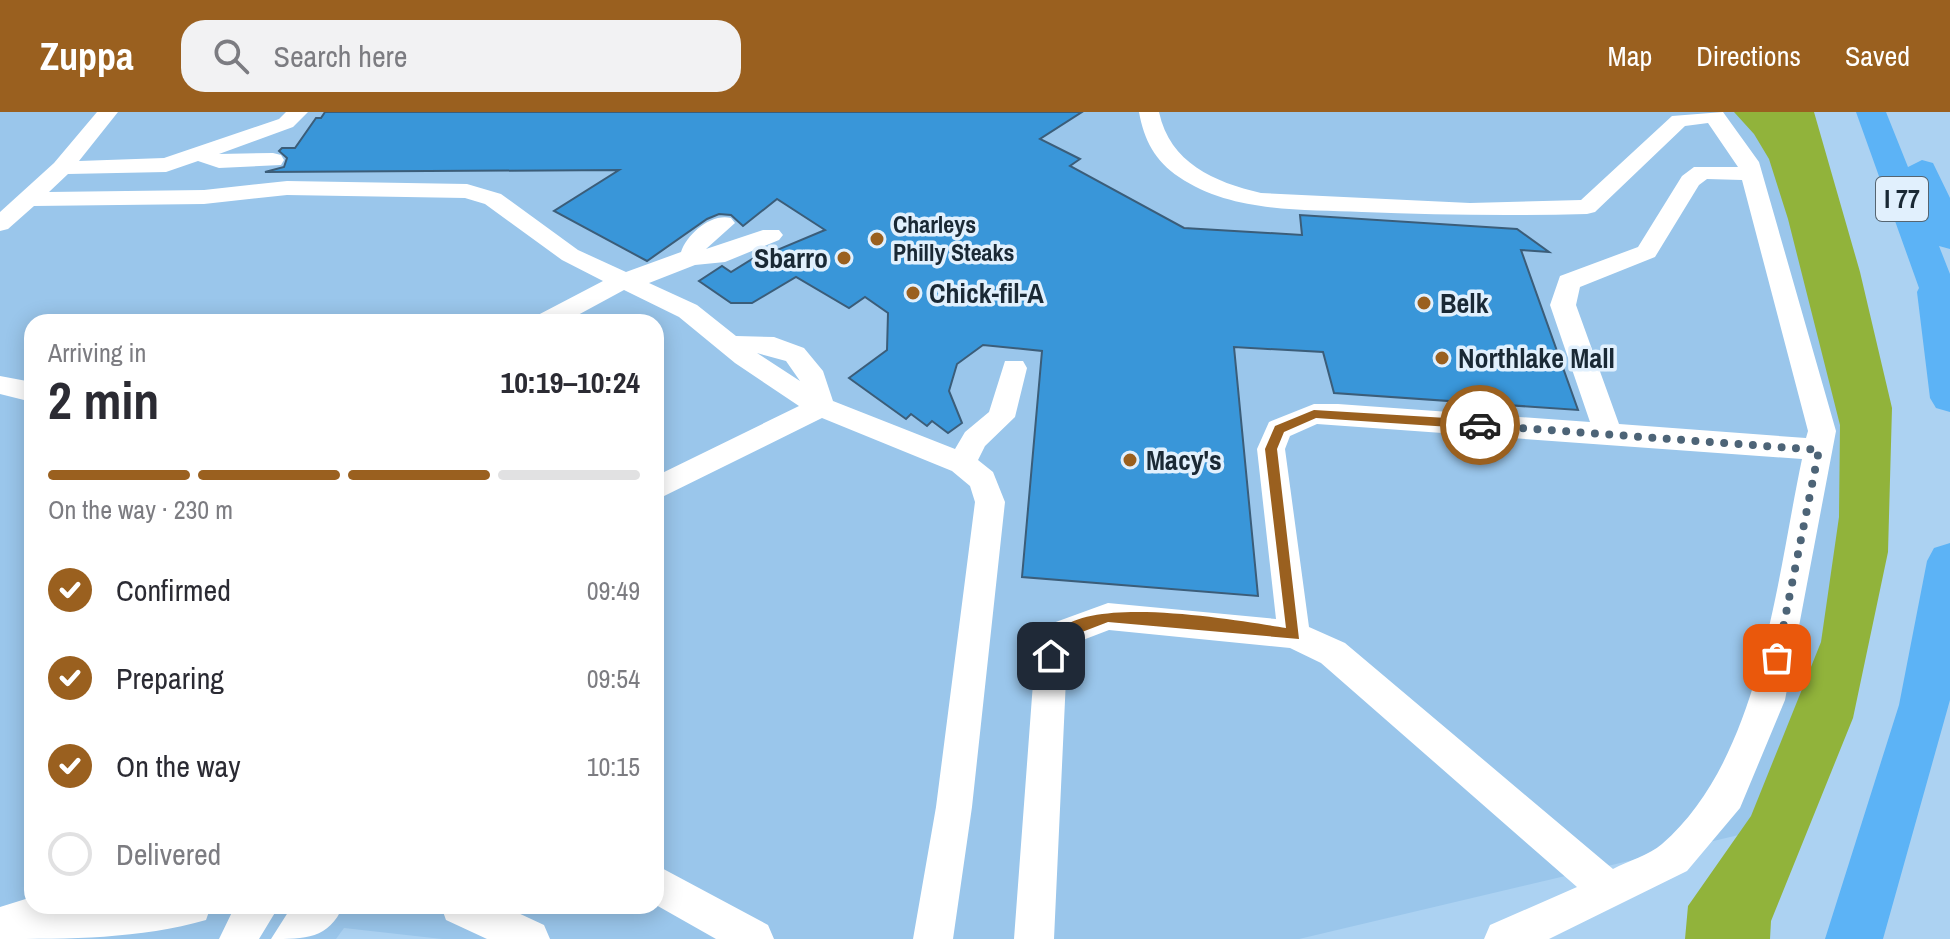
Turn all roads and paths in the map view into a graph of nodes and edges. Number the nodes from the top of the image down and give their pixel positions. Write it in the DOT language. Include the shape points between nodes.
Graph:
graph roads {
  1 [pos="108,112"];
  2 [pos="298,112"];
  3 [pos="1149,112"];
  4 [pos="1871,112"];
  5 [pos="1899,112"];
  6 [pos="1713,114"];
  7 [pos="198,154"];
  8 [pos="273,160"];
  9 [pos="62,168"];
  10 [pos="1752,174"];
  11 [pos="28,199"];
  12 [pos="723,223"];
  13 [pos="0,224"];
  14 [pos="771,235"];
  15 [pos="1950,238"];
  16 [pos="691,257"];
  17 [pos="622,281"];
  18 [pos="1935,286"];
  19 [pos="560,314"];
  20 [pos="1950,321"];
  21 [pos="1014,368"];
  22 [pos="0,385"];
  23 [pos="24,390"];
  24 [pos="1950,398"];
  25 [pos="821,407"];
  26 [pos="1608,433"];
  27 [pos="1819,450"];
  28 [pos="962,463"];
  29 [pos="664,485"];
  30 [pos="1950,561"];
  31 [pos="1294,635"];
  32 [pos="664,888"];
  33 [pos="1610,891"];
  34 [pos="41,914"];
  35 [pos="173,914"];
  36 [pos="253,914"];
  37 [pos="289,914"];
  38 [pos="314,914"];
  39 [pos="477,914"];
  40 [pos="0,926"];
  41 [pos="139,928"];
  42 [pos="41,939"];
  43 [pos="239,939"];
  44 [pos="285,939"];
  45 [pos="291,939"];
  46 [pos="530,939"];
  47 [pos="754,939"];
  48 [pos="933,939"];
  49 [pos="1034,939"];
  50 [pos="1504,939"];
  51 [pos="1854,939"];
  1 -- 9 [label="street"];
  2 -- 7 [label="street" via="286,123"];
  3 -- 6 [label="street" via="1151,131 1174,164 1234,194 1261,200 1470,210 1587,207 1679,120"];
  4 -- 18 [label="highway, I 77"];
  5 -- 15 [label="highway, I 77"];
  6 -- 10 [label="street"];
  7 -- 8 [label="street" via="219,161"];
  7 -- 9 [label="street" via="146,168"];
  9 -- 11 [label="street"];
  10 -- 26 [label="street" via="1702,172 1690,181 1647,252 1569,282 1563,305"];
  10 -- 27 [label="street" via="1822,431"];
  11 -- 13 [label="street"];
  11 -- 17 [label="street" via="204,197 287,188 467,191 493,199 561,250"];
  12 -- 16 [label="street" via="696,243"];
  14 -- 16 [label="street" via="716,257"];
  16 -- 17 [label="street"];
  17 -- 19 [label="street"];
  17 -- 25 [label="street" via="688,311"];
  18 -- 20 [label="highway, I 77"];
  18 -- 24 [label="highway"];
  21 -- 28 [label="street" via="1001,417 975,439"];
  22 -- 23 [label="street"];
  25 -- 28 [label="street"];
  25 -- 29 [label="street"];
  26 -- 27 [label="street"];
  26 -- 31 [label="street" via="1338,414 1314,414 1279,429 1271,449"];
  27 -- 33 [label="street" via="1770,692 1727,796 1674,858"];
  28 -- 48 [label="street" via="983,480 990,502"];
  30 -- 51 [label="highway" via="1928,689"];
  31 -- 33 [label="street" via="1333,653"];
  31 -- 49 [label="street" via="1108,616 1064,633 1051,656"];
  32 -- 47 [label="street"];
  33 -- 50 [label="street"];
  34 -- 40 [label="street"];
  35 -- 41 [label="street"];
  36 -- 43 [label="street"];
  37 -- 44 [label="street"];
  38 -- 45 [label="street"];
  39 -- 46 [label="street"];
  41 -- 42 [label="street"];
}
